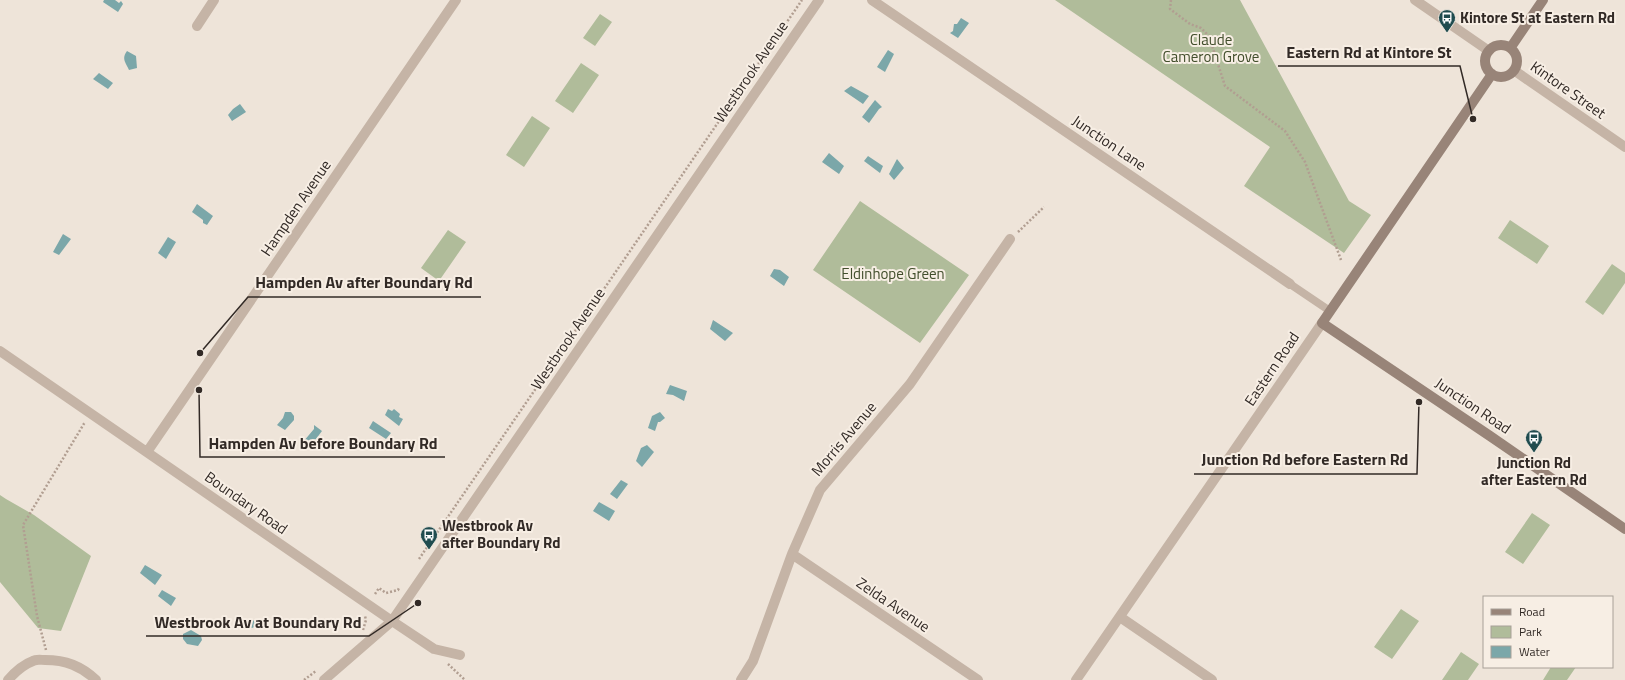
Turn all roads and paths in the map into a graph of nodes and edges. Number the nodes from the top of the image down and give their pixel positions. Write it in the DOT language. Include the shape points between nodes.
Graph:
graph roads {
  1 [pos="214,0"];
  2 [pos="456,0"];
  3 [pos="802,0"];
  4 [pos="819,0"];
  5 [pos="872,0"];
  6 [pos="1171,0"];
  7 [pos="1415,0"];
  8 [pos="1543,0"];
  9 [pos="197,26"];
  10 [pos="1510,48"];
  11 [pos="1488,51"];
  12 [pos="1514,71"];
  13 [pos="1492,74"];
  14 [pos="1625,147"];
  15 [pos="1044,207"];
  16 [pos="1010,239"];
  17 [pos="1341,260"];
  18 [pos="1290,284"];
  19 [pos="1330,311"];
  20 [pos="1322,323"];
  21 [pos="0,351"];
  22 [pos="90,413"];
  23 [pos="147,452"];
  24 [pos="1625,529"];
  25 [pos="792,554"];
  26 [pos="416,564"];
  27 [pos="402,584"];
  28 [pos="376,594"];
  29 [pos="1120,617"];
  30 [pos="392,621"];
  31 [pos="460,655"];
  32 [pos="48,660"];
  33 [pos="8,680"];
  34 [pos="96,680"];
  35 [pos="324,680"];
  36 [pos="741,680"];
  37 [pos="978,680"];
  38 [pos="1076,680"];
  39 [pos="1212,680"];
  1 -- 9 [label="street"];
  2 -- 23 [label="street, Hampden Avenue"];
  3 -- 26 [label="path"];
  4 -- 30 [label="street, Westbrook Avenue"];
  5 -- 18 [label="street, Junction Lane"];
  6 -- 17 [label="path" via="1170,9 1210,36 1225,86 1285,131 1305,162"];
  7 -- 11 [label="street"];
  8 -- 10 [label="main road"];
  10 -- 11 [label="main road" via="1497,45"];
  10 -- 12 [label="main road" via="1518,58"];
  11 -- 13 [label="main road" via="1486,67"];
  12 -- 13 [label="main road" via="1503,77"];
  12 -- 14 [label="street, Kintore Street"];
  13 -- 19 [label="main road, Eastern Road"];
  15 -- 16 [label="path"];
  16 -- 25 [label="street, Morris Avenue" via="910,384 820,490"];
  18 -- 19 [label="lane, Junction Lane"];
  19 -- 20 [label="main road, Eastern Road"];
  20 -- 24 [label="main road, Junction Road"];
  20 -- 29 [label="street, Eastern Road"];
  21 -- 22 [label="street, Boundary Road"];
  22 -- 23 [label="street, Boundary Road"];
  22 -- 32 [label="path" via="23,525 37,616"];
  23 -- 30 [label="street, Boundary Road"];
  25 -- 36 [label="street, Morris Avenue" via="753,661"];
  25 -- 37 [label="street, Zelda Avenue"];
  27 -- 28 [label="path" via="398,590 386,593 379,588"];
  29 -- 38 [label="street, Eastern Road"];
  29 -- 39 [label="street"];
  30 -- 31 [label="street, Boundary Road" via="434,649"];
  30 -- 35 [label="street, Westbrook Avenue"];
  32 -- 33 [label="street" via="34,660 18,669"];
  32 -- 34 [label="street" via="66,661 86,670"];
}
